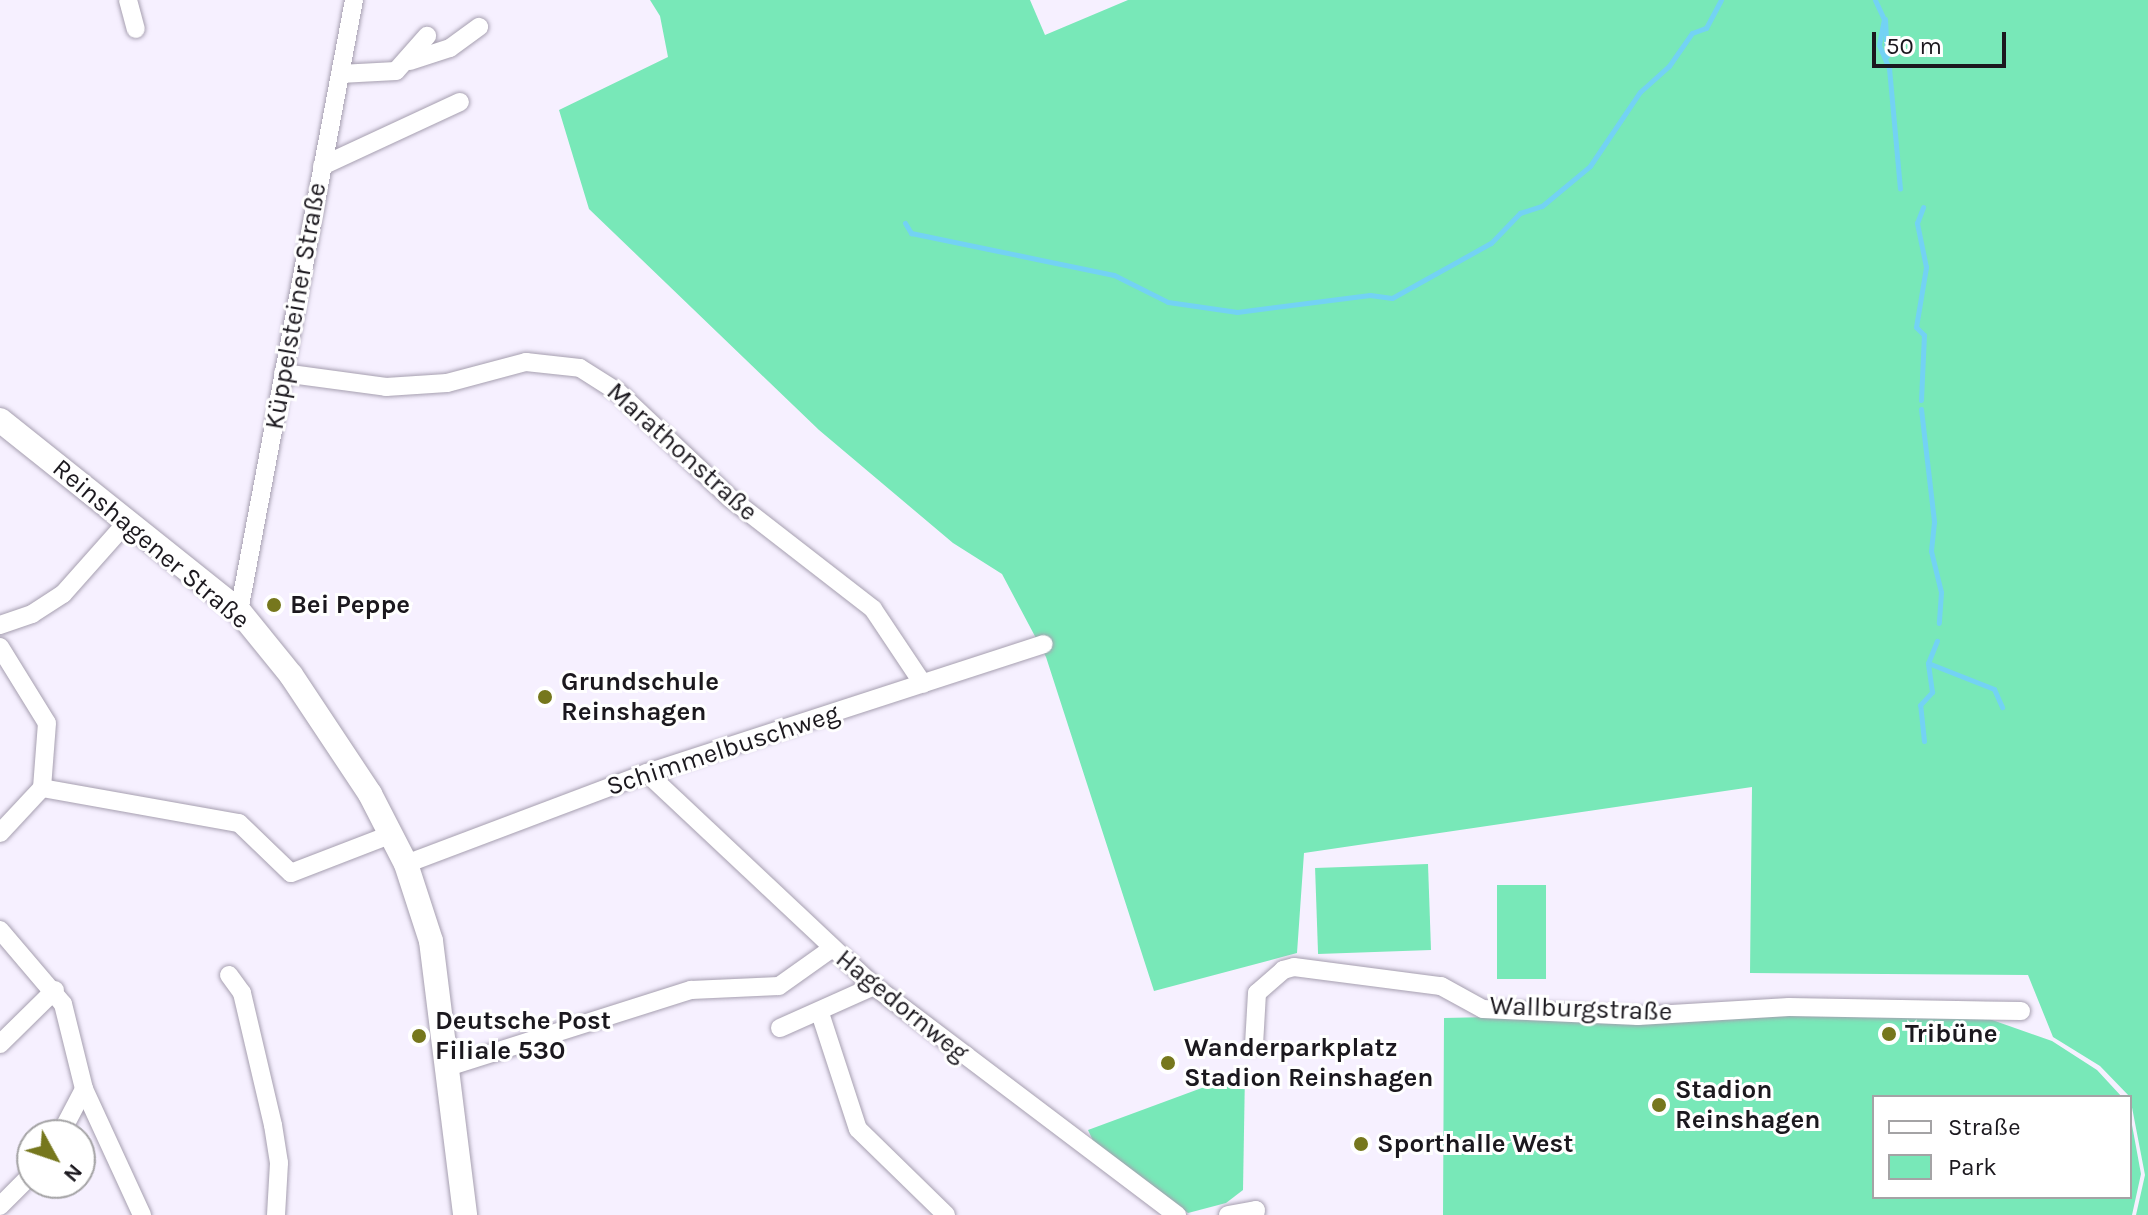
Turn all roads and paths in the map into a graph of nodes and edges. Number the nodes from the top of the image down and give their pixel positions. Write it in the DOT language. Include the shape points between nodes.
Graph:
graph roads {
  1 [pos="128,0"];
  2 [pos="354,0"];
  3 [pos="479,27"];
  4 [pos="136,29"];
  5 [pos="427,36"];
  6 [pos="410,61"];
  7 [pos="340,74"];
  8 [pos="460,102"];
  9 [pos="322,166"];
  10 [pos="283,373"];
  11 [pos="0,420"];
  12 [pos="127,522"];
  13 [pos="239,611"];
  14 [pos="0,625"];
  15 [pos="1044,644"];
  16 [pos="0,647"];
  17 [pos="923,684"];
  18 [pos="647,773"];
  19 [pos="42,788"];
  20 [pos="0,833"];
  21 [pos="392,834"];
  22 [pos="406,864"];
  23 [pos="0,930"];
  24 [pos="831,949"];
  25 [pos="229,975"];
  26 [pos="874,986"];
  27 [pos="55,990"];
  28 [pos="2021,1011"];
  29 [pos="820,1013"];
  30 [pos="780,1028"];
  31 [pos="0,1044"];
  32 [pos="1254,1045"];
  33 [pos="448,1067"];
  34 [pos="84,1089"];
  35 [pos="68,1119"];
  36 [pos="16,1190"];
  37 [pos="0,1206"];
  38 [pos="1154,1208"];
  39 [pos="1256,1213"];
  40 [pos="142,1215"];
  41 [pos="276,1215"];
  42 [pos="465,1215"];
  43 [pos="946,1215"];
  44 [pos="1177,1215"];
  45 [pos="1228,1215"];
  1 -- 4 [label="street"];
  2 -- 7 [label="street, Küppelsteiner Straße"];
  3 -- 6 [label="street" via="450,48"];
  5 -- 6 [label="street"];
  6 -- 7 [label="street" via="379,75"];
  7 -- 9 [label="street, Küppelsteiner Straße"];
  8 -- 9 [label="street"];
  9 -- 10 [label="street, Küppelsteiner Straße"];
  10 -- 13 [label="street, Küppelsteiner Straße"];
  10 -- 17 [label="street, Marathonstraße" via="386,387 447,383 526,362 580,368 618,392 730,498 873,609"];
  11 -- 12 [label="main road, Reinshagener Straße"];
  12 -- 13 [label="main road, Reinshagener Straße"];
  12 -- 14 [label="street" via="63,594 32,614"];
  13 -- 21 [label="main road, Reinshagener Straße" via="308,701"];
  15 -- 17 [label="street, Schimmelbuschweg"];
  16 -- 19 [label="street" via="47,723"];
  17 -- 18 [label="street, Schimmelbuschweg"];
  18 -- 22 [label="street, Schimmelbuschweg"];
  18 -- 24 [label="street, Hagedornweg"];
  19 -- 20 [label="street"];
  19 -- 21 [label="street" via="239,823 291,873"];
  21 -- 22 [label="main road, Reinshagener Straße"];
  22 -- 33 [label="main road, Reinshagener Straße" via="431,941"];
  23 -- 27 [label="street"];
  24 -- 26 [label="street, Hagedornweg"];
  24 -- 33 [label="street" via="779,986 691,990"];
  25 -- 41 [label="street" via="249,1017 273,1125 279,1163"];
  26 -- 29 [label="street"];
  26 -- 38 [label="street, Hagedornweg"];
  27 -- 31 [label="street"];
  27 -- 34 [label="street" via="72,1022"];
  28 -- 32 [label="street, Wallburgstraße" via="1789,1007 1638,1016 1483,1009 1441,986 1294,967 1257,993"];
  29 -- 30 [label="street"];
  29 -- 43 [label="street" via="858,1129"];
  33 -- 42 [label="main road, Reinshagener Straße"];
  34 -- 35 [label="street"];
  34 -- 40 [label="street"];
  36 -- 37 [label="street"];
  38 -- 44 [label="street, Hagedornweg"];
  39 -- 45 [label="street"];
}
